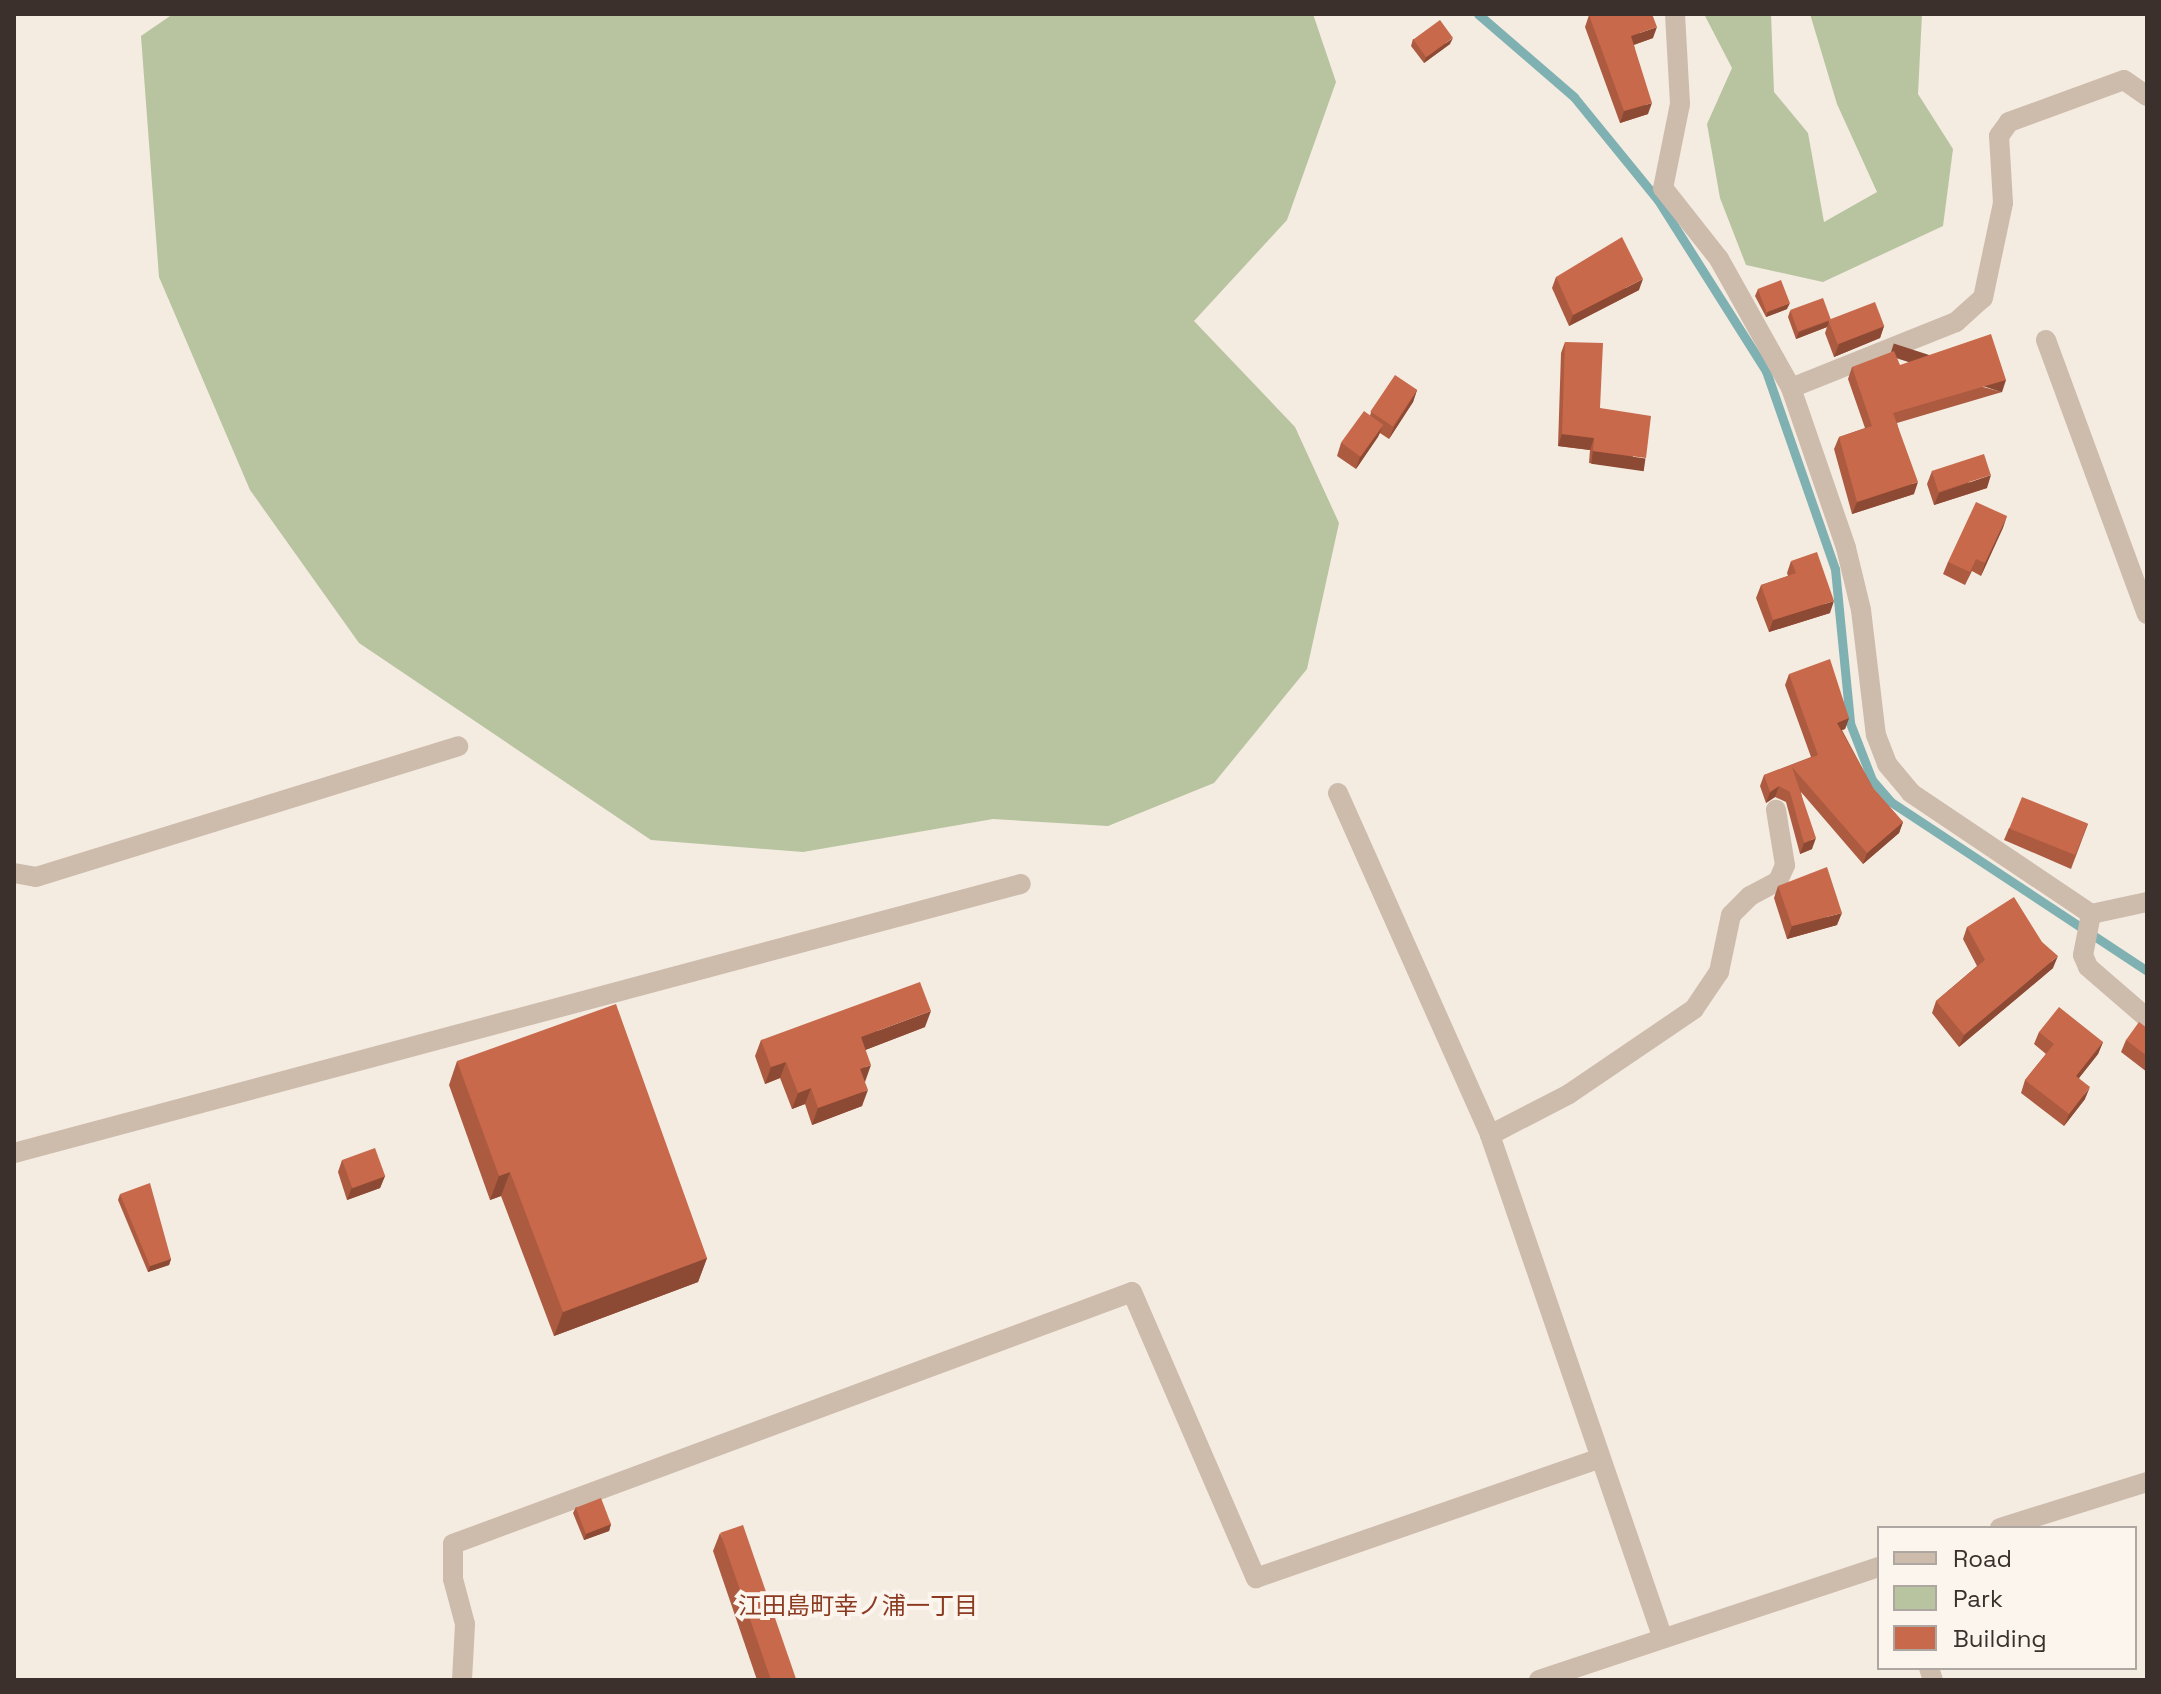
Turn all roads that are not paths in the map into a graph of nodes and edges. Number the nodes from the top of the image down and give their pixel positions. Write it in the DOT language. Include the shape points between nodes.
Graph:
graph roads {
  1 [pos="1675,14"];
  2 [pos="2147,96"];
  3 [pos="2046,340"];
  4 [pos="1791,388"];
  5 [pos="2147,614"];
  6 [pos="458,746"];
  7 [pos="1338,793"];
  8 [pos="1776,810"];
  9 [pos="14,873"];
  10 [pos="1021,884"];
  11 [pos="2147,902"];
  12 [pos="2091,914"];
  13 [pos="2147,1018"];
  14 [pos="1490,1135"];
  15 [pos="14,1153"];
  16 [pos="1598,1459"];
  17 [pos="2147,1482"];
  18 [pos="2006,1526"];
  19 [pos="1877,1568"];
  20 [pos="1662,1636"];
  21 [pos="462,1680"];
  22 [pos="1539,1680"];
  1 -- 4 [label="street" via="1680,104 1663,188 1719,259"];
  2 -- 4 [label="street" via="2124,80 2009,122 1999,136 2003,203 1983,298 1956,322"];
  3 -- 5 [label="street"];
  4 -- 12 [label="street" via="1846,548 1861,610 1876,735 1887,764 1911,793"];
  6 -- 9 [label="street" via="36,877"];
  7 -- 14 [label="street"];
  8 -- 14 [label="street" via="1785,865 1778,881 1750,896 1731,915 1719,972 1694,1009 1569,1094"];
  10 -- 15 [label="street"];
  11 -- 12 [label="street"];
  12 -- 13 [label="street" via="2083,955 2088,967"];
  14 -- 16 [label="street"];
  16 -- 20 [label="street"];
  16 -- 21 [label="street" via="1256,1578 1132,1292 453,1544 453,1579 465,1624"];
  17 -- 18 [label="street"];
  19 -- 20 [label="street"];
  20 -- 22 [label="street"];
}
